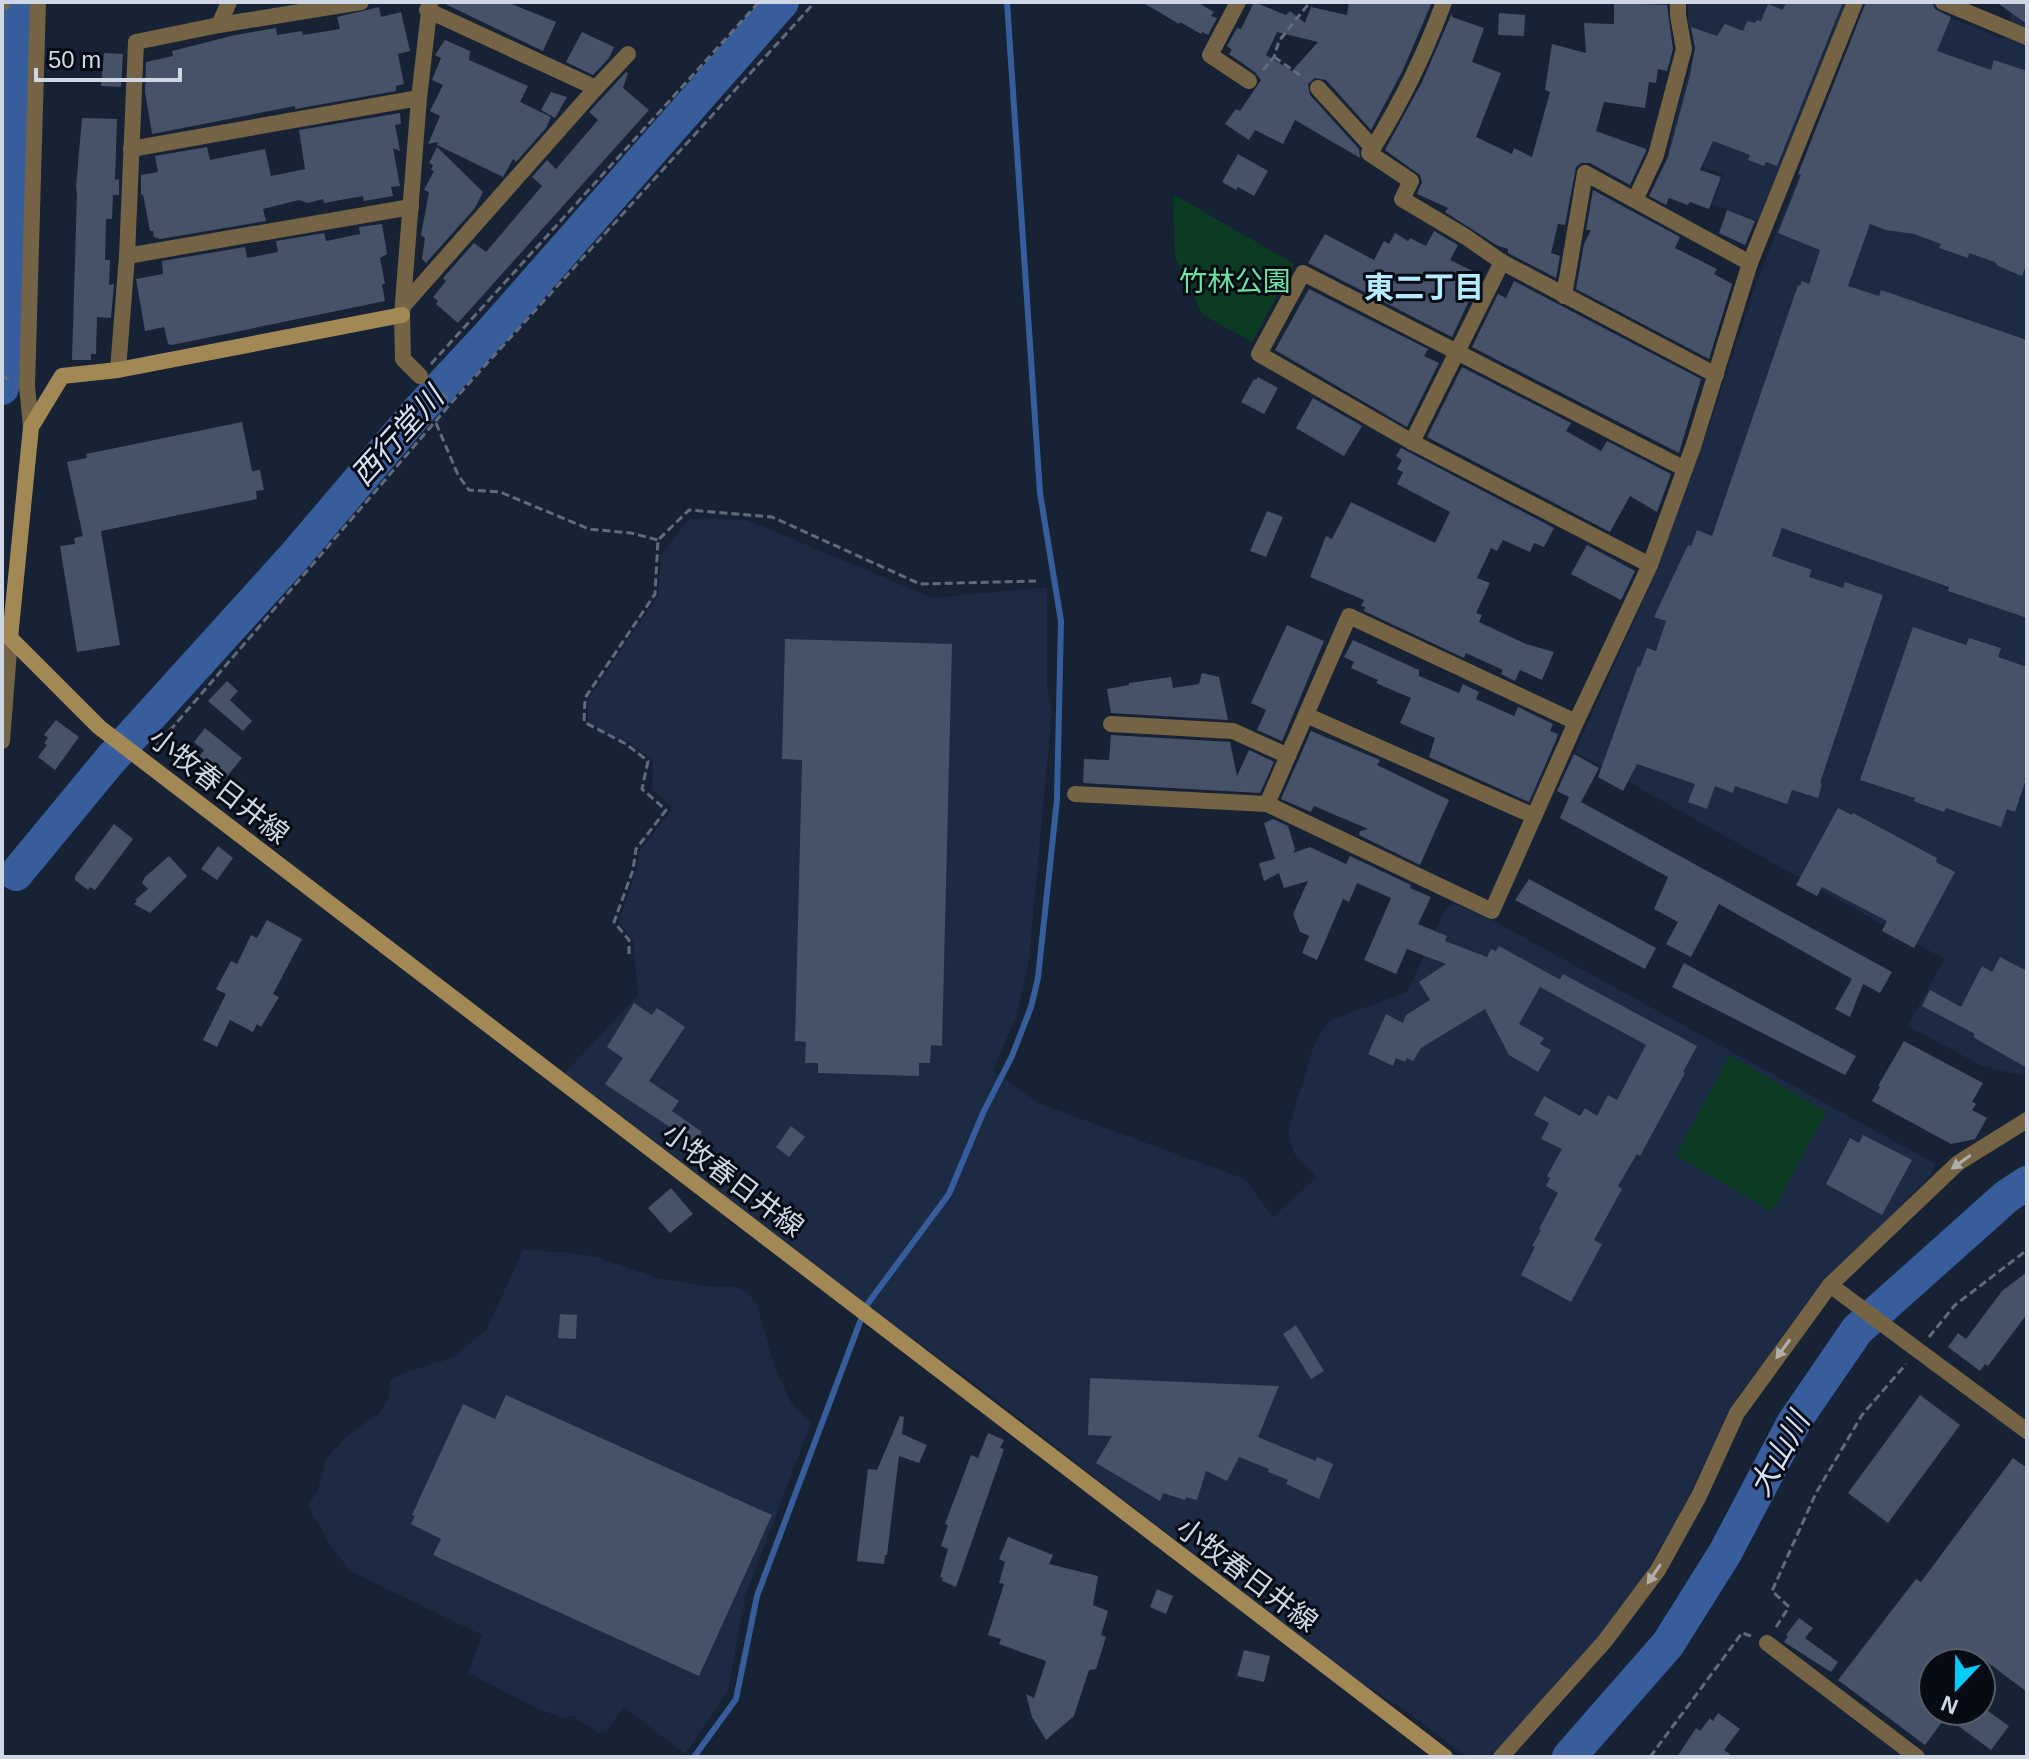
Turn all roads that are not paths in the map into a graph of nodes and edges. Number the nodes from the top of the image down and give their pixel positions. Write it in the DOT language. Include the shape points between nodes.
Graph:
graph roads {
  1 [pos="38,2"];
  2 [pos="229,2"];
  3 [pos="361,2"];
  4 [pos="1238,2"];
  5 [pos="1444,2"];
  6 [pos="1678,2"];
  7 [pos="1855,2"];
  8 [pos="1949,3"];
  9 [pos="330,5"];
  10 [pos="429,6"];
  11 [pos="219,25"];
  12 [pos="2027,37"];
  13 [pos="628,54"];
  14 [pos="1249,81"];
  15 [pos="596,88"];
  16 [pos="1318,88"];
  17 [pos="419,98"];
  18 [pos="1373,148"];
  19 [pos="131,149"];
  20 [pos="1635,200"];
  21 [pos="411,207"];
  22 [pos="127,256"];
  23 [pos="1502,262"];
  24 [pos="1750,263"];
  25 [pos="1564,296"];
  26 [pos="402,311"];
  27 [pos="1455,351"];
  28 [pos="118,370"];
  29 [pos="1716,375"];
  30 [pos="420,376"];
  31 [pos="31,427"];
  32 [pos="1412,442"];
  33 [pos="1685,469"];
  34 [pos="1650,565"];
  35 [pos="6,634"];
  36 [pos="1306,715"];
  37 [pos="1576,722"];
  38 [pos="1111,724"];
  39 [pos="2,741"];
  40 [pos="1288,756"];
  41 [pos="1075,794"];
  42 [pos="1267,804"];
  43 [pos="1534,816"];
  44 [pos="2027,1120"];
  45 [pos="1830,1285"];
  46 [pos="2027,1431"];
  47 [pos="1767,1643"];
  48 [pos="1445,1757"];
  49 [pos="1501,1757"];
  50 [pos="1917,1757"];
  1 -- 31 [label="street" via="27,386"];
  2 -- 11 [label="street"];
  3 -- 9 [label="street"];
  4 -- 14 [label="street" via="1210,55"];
  5 -- 18 [label="street" via="1425,54"];
  6 -- 20 [label="street" via="1684,49 1656,155"];
  7 -- 24 [label="street"];
  8 -- 12 [label="street"];
  9 -- 11 [label="street"];
  10 -- 15 [label="street"];
  10 -- 17 [label="street"];
  11 -- 19 [label="street" via="136,42"];
  13 -- 15 [label="street"];
  15 -- 26 [label="street"];
  16 -- 18 [label="street"];
  17 -- 19 [label="street"];
  17 -- 21 [label="street"];
  18 -- 23 [label="street" via="1369,153 1411,181 1402,199"];
  19 -- 22 [label="street"];
  20 -- 24 [label="street"];
  20 -- 25 [label="street" via="1585,173"];
  21 -- 22 [label="street"];
  21 -- 26 [label="street"];
  22 -- 28 [label="street"];
  23 -- 25 [label="street"];
  23 -- 27 [label="street"];
  24 -- 29 [label="street"];
  25 -- 29 [label="street"];
  26 -- 28 [label="main road"];
  26 -- 30 [label="street" via="403,359"];
  27 -- 32 [label="street"];
  27 -- 32 [label="street" via="1303,273 1259,354"];
  27 -- 33 [label="street"];
  28 -- 31 [label="main road" via="62,376"];
  29 -- 33 [label="street"];
  31 -- 35 [label="main road"];
  32 -- 34 [label="street"];
  33 -- 34 [label="street"];
  34 -- 37 [label="street"];
  35 -- 39 [label="street"];
  35 -- 48 [label="main road, 小牧春日井線" via="99,727"];
  36 -- 37 [label="street" via="1349,616"];
  36 -- 40 [label="street"];
  36 -- 43 [label="street"];
  37 -- 43 [label="street"];
  38 -- 40 [label="street" via="1233,731"];
  40 -- 42 [label="street"];
  41 -- 42 [label="street"];
  42 -- 43 [label="street" via="1492,911"];
  44 -- 45 [label="street, one-way" via="1958,1163"];
  45 -- 46 [label="street"];
  45 -- 49 [label="street, one-way" via="1737,1413 1658,1570 1605,1641"];
  47 -- 50 [label="street"];
}
